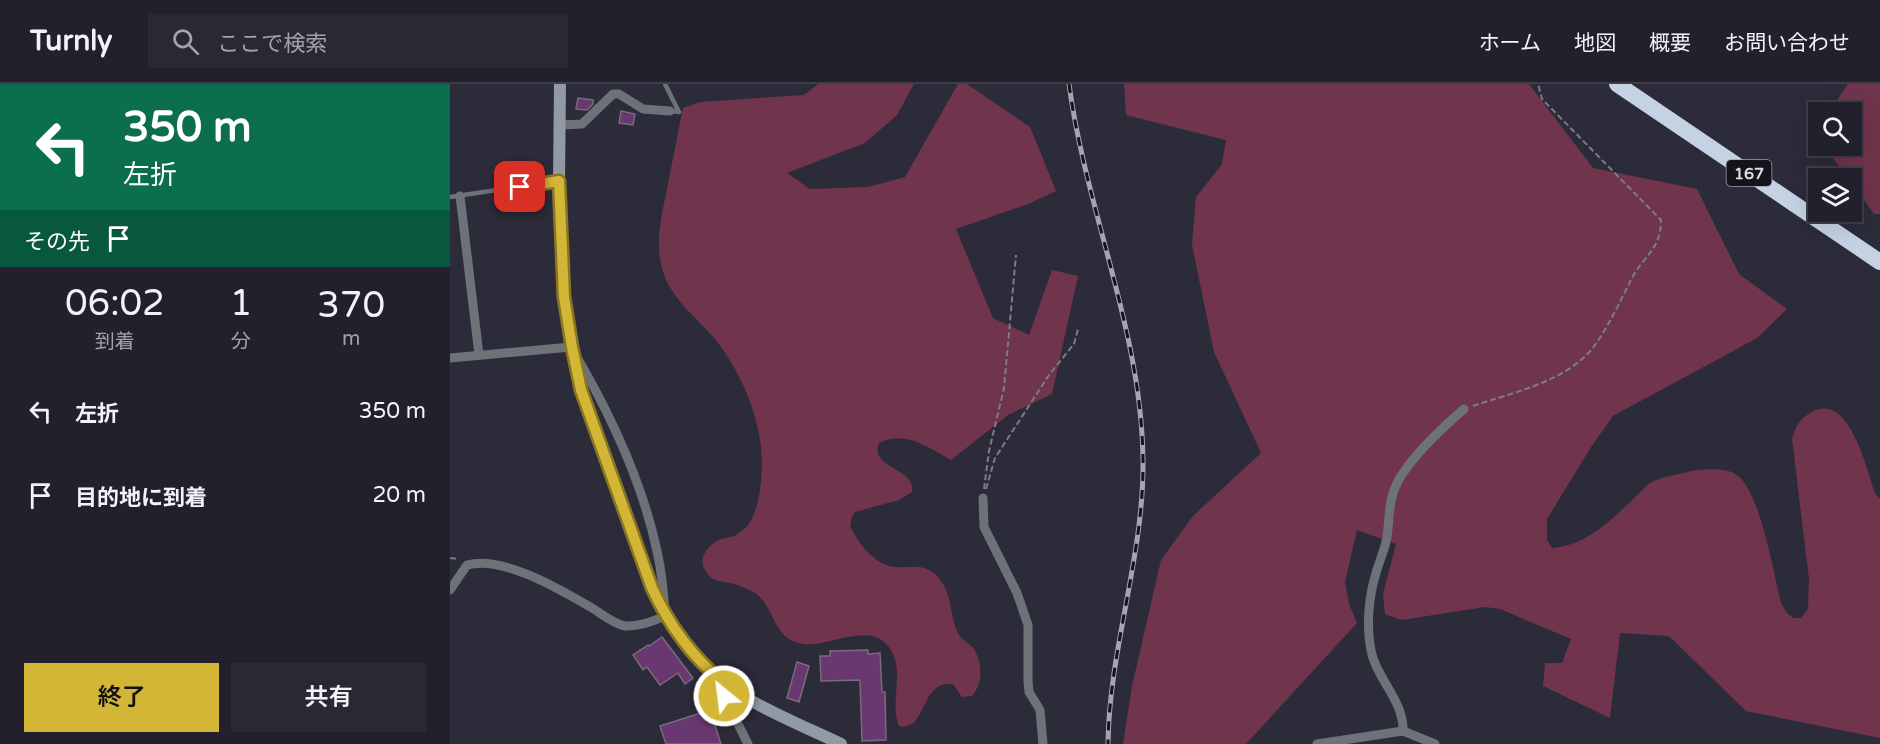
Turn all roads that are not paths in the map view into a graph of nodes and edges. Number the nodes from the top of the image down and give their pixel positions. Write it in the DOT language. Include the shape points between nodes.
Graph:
graph roads {
  1 [pos="560,84"];
  2 [pos="665,84"];
  3 [pos="1617,84"];
  4 [pos="670,111"];
  5 [pos="561,125"];
  6 [pos="559,181"];
  7 [pos="455,196"];
  8 [pos="1880,262"];
  9 [pos="572,347"];
  10 [pos="479,355"];
  11 [pos="450,358"];
  12 [pos="1464,409"];
  13 [pos="983,498"];
  14 [pos="450,590"];
  15 [pos="665,615"];
  16 [pos="724,683"];
  17 [pos="1403,731"];
  18 [pos="748,744"];
  19 [pos="841,744"];
  20 [pos="1043,744"];
  21 [pos="1317,744"];
  22 [pos="1435,744"];
  1 -- 5 [label="street"];
  2 -- 4 [label="lane" via="679,112"];
  3 -- 8 [label="highway, 167"];
  4 -- 5 [label="street" via="643,109 620,94 613,94 582,124"];
  5 -- 6 [label="street"];
  6 -- 7 [label="lane"];
  6 -- 9 [label="street" via="564,297"];
  7 -- 10 [label="street"];
  9 -- 10 [label="street"];
  9 -- 15 [label="street" via="581,390"];
  9 -- 15 [label="street" via="602,402 641,498 657,550"];
  10 -- 11 [label="street"];
  12 -- 17 [label="street" via="1401,475 1393,492 1385,545 1368,608 1372,654 1402,715"];
  13 -- 20 [label="street" via="984,527 1017,593 1028,625 1029,692 1040,710"];
  14 -- 15 [label="street" via="467,565 497,565 514,568 561,590 625,626"];
  15 -- 16 [label="street" via="694,655"];
  16 -- 18 [label="street" via="724,696"];
  16 -- 19 [label="street" via="750,700"];
  17 -- 21 [label="street"];
  17 -- 22 [label="street"];
}
